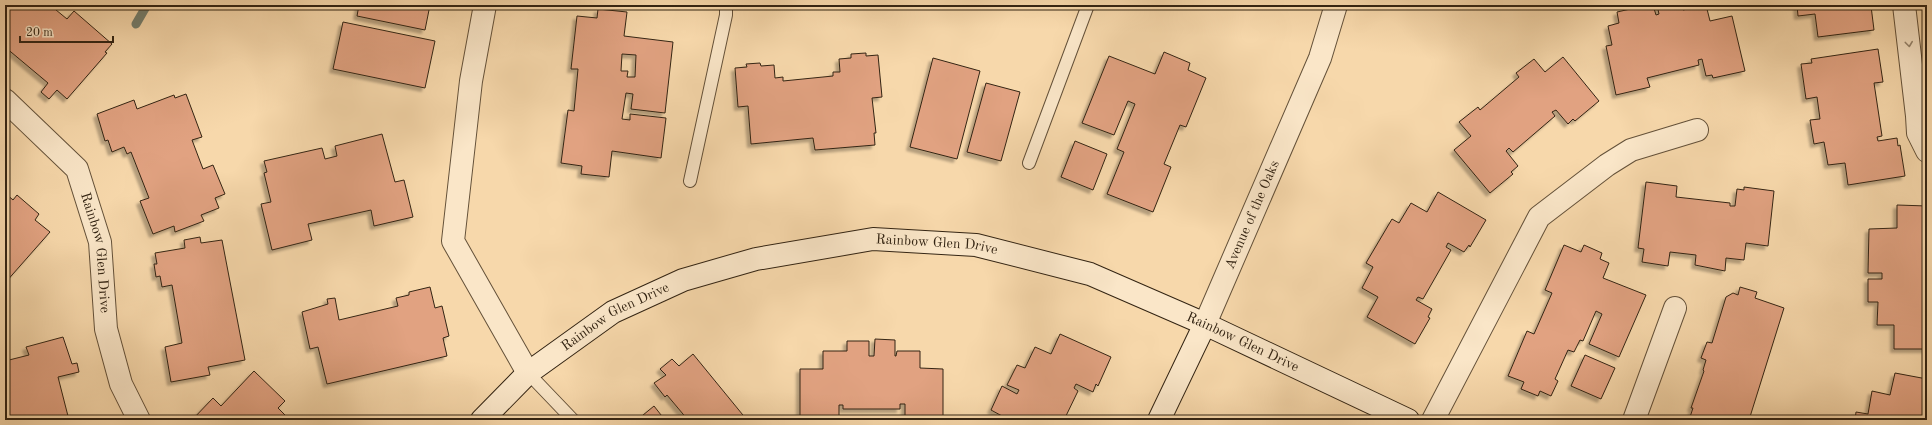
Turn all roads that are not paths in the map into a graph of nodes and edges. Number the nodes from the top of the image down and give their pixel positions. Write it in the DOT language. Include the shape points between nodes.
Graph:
graph roads {
  1 [pos="485,5"];
  2 [pos="726,5"];
  3 [pos="1088,5"];
  4 [pos="1336,5"];
  5 [pos="1904,5"];
  6 [pos="8,108"];
  7 [pos="1697,130"];
  8 [pos="1927,151"];
  9 [pos="1029,163"];
  10 [pos="690,181"];
  11 [pos="1675,308"];
  12 [pos="1205,324"];
  13 [pos="528,373"];
  14 [pos="139,420"];
  15 [pos="482,420"];
  16 [pos="573,420"];
  17 [pos="1159,420"];
  18 [pos="1408,420"];
  19 [pos="1433,420"];
  20 [pos="1634,420"];
  1 -- 13 [label="street" via="471,81 453,241"];
  2 -- 10 [label="lane" via="726,15"];
  3 -- 9 [label="lane"];
  4 -- 12 [label="street, Avenue of the Oaks" via="1320,58"];
  5 -- 8 [label="street, one-way" via="1918,133"];
  6 -- 14 [label="street, Rainbow Glen Drive" via="77,169 100,242 106,329 120,384"];
  7 -- 19 [label="street" via="1631,150 1607,165 1539,217"];
  11 -- 20 [label="street"];
  12 -- 13 [label="street, Rainbow Glen Drive" via="1090,274 976,245 873,239 756,259 683,280 613,312"];
  12 -- 17 [label="street, Avenue of the Oaks"];
  12 -- 18 [label="street, Rainbow Glen Drive"];
  13 -- 15 [label="street, Rainbow Glen Drive"];
  13 -- 16 [label="lane"];
}
